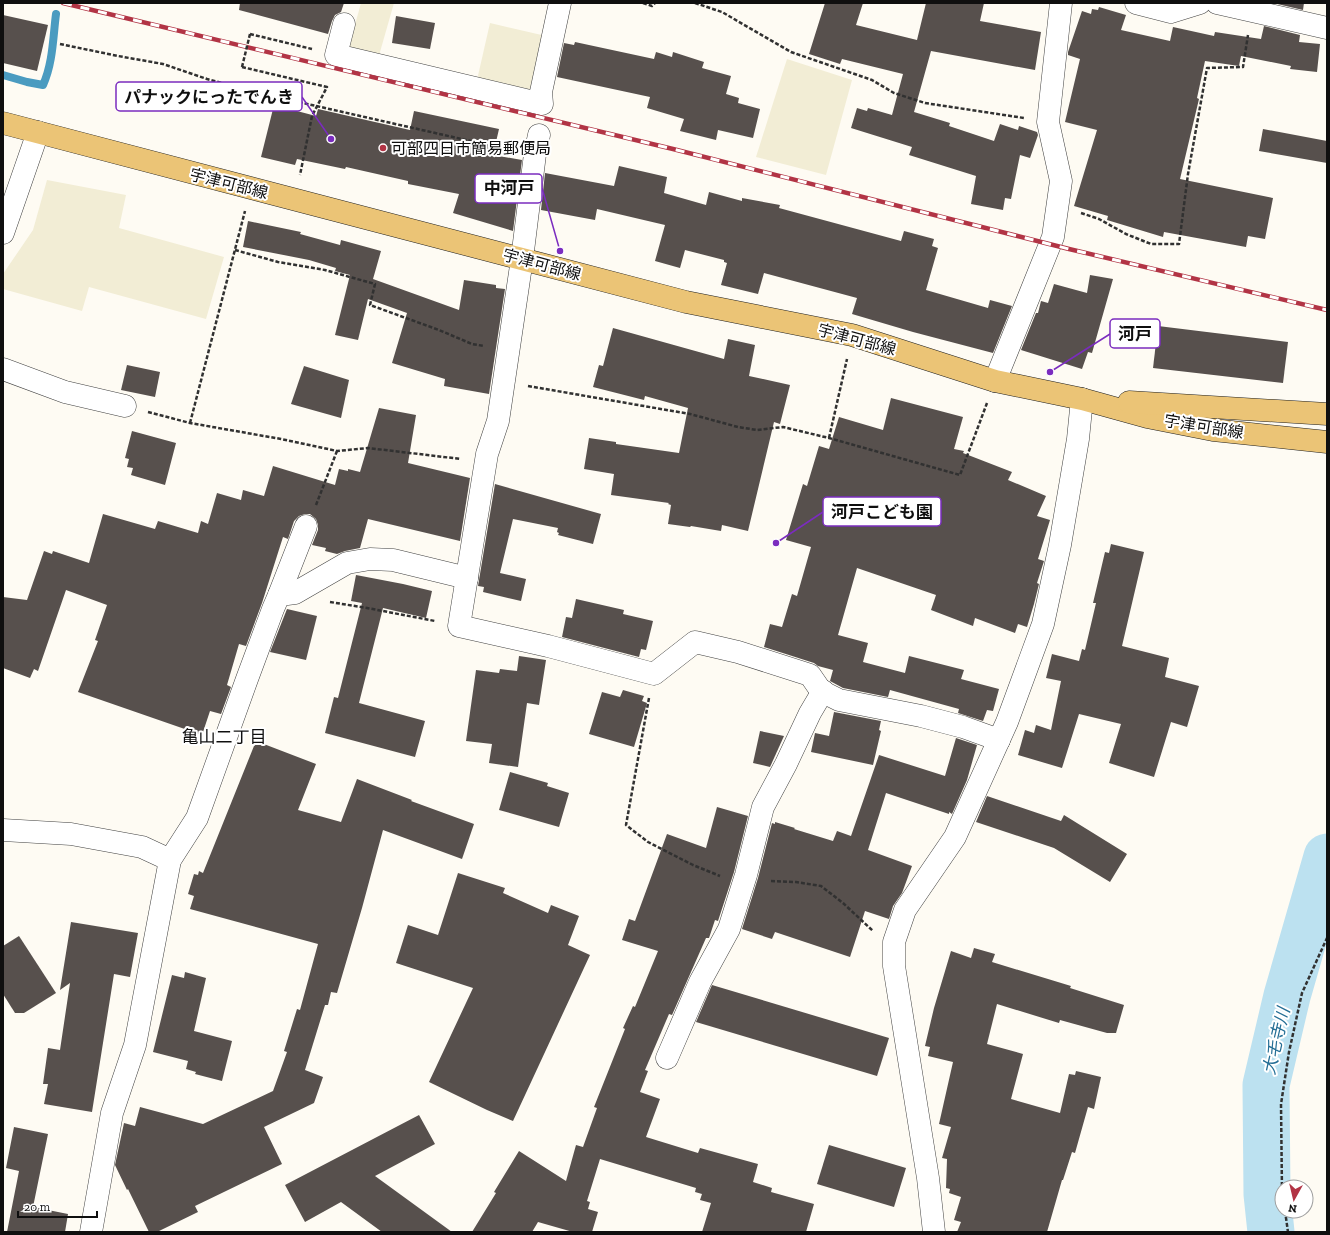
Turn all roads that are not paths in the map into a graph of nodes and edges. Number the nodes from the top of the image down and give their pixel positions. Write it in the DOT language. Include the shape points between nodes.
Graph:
graph roads {
  1 [pos="560,3"];
  2 [pos="1061,3"];
  3 [pos="1136,3"];
  4 [pos="1200,3"];
  5 [pos="1217,3"];
  6 [pos="344,24"];
  7 [pos="1327,28"];
  8 [pos="3,123"];
  9 [pos="38,132"];
  10 [pos="537,145"];
  11 [pos="3,233"];
  12 [pos="522,259"];
  13 [pos="3,369"];
  14 [pos="995,381"];
  15 [pos="1082,399"];
  16 [pos="125,406"];
  17 [pos="1327,414"];
  18 [pos="1327,442"];
  19 [pos="306,526"];
  20 [pos="467,578"];
  21 [pos="279,595"];
  22 [pos="823,691"];
  23 [pos="999,740"];
  24 [pos="3,830"];
  25 [pos="170,860"];
  26 [pos="668,1058"];
  27 [pos="91,1232"];
  28 [pos="934,1232"];
  1 -- 6 [label="street" via="541,92 542,104 336,55"];
  2 -- 14 [label="street" via="1048,122 1061,181 1053,236"];
  3 -- 4 [label="street" via="1171,12"];
  5 -- 7 [label="street"];
  8 -- 9 [label="main road, 宇津可部線"];
  9 -- 11 [label="street"];
  9 -- 12 [label="main road, 宇津可部線"];
  10 -- 12 [label="street"];
  12 -- 14 [label="main road, 宇津可部線" via="686,302 852,335"];
  12 -- 20 [label="street" via="498,421 487,454"];
  13 -- 16 [label="street" via="65,392"];
  14 -- 15 [label="main road, 宇津可部線"];
  15 -- 17 [label="main road, 宇津可部線"];
  15 -- 18 [label="main road, 宇津可部線" via="1147,417 1213,430"];
  15 -- 23 [label="street" via="1078,439 1060,545 1043,624"];
  19 -- 21 [label="street"];
  20 -- 21 [label="street" via="393,560 370,559 347,563 295,593"];
  20 -- 22 [label="street" via="459,626 654,674 695,642 738,652 810,675"];
  21 -- 25 [label="street" via="197,818"];
  22 -- 23 [label="street" via="839,700 963,726"];
  22 -- 26 [label="street" via="763,806 729,929 700,982"];
  23 -- 28 [label="street" via="956,837 905,910 894,942 894,966 928,1178"];
  24 -- 25 [label="street" via="71,834 142,847"];
  25 -- 27 [label="street" via="135,1045 112,1113"];
}
